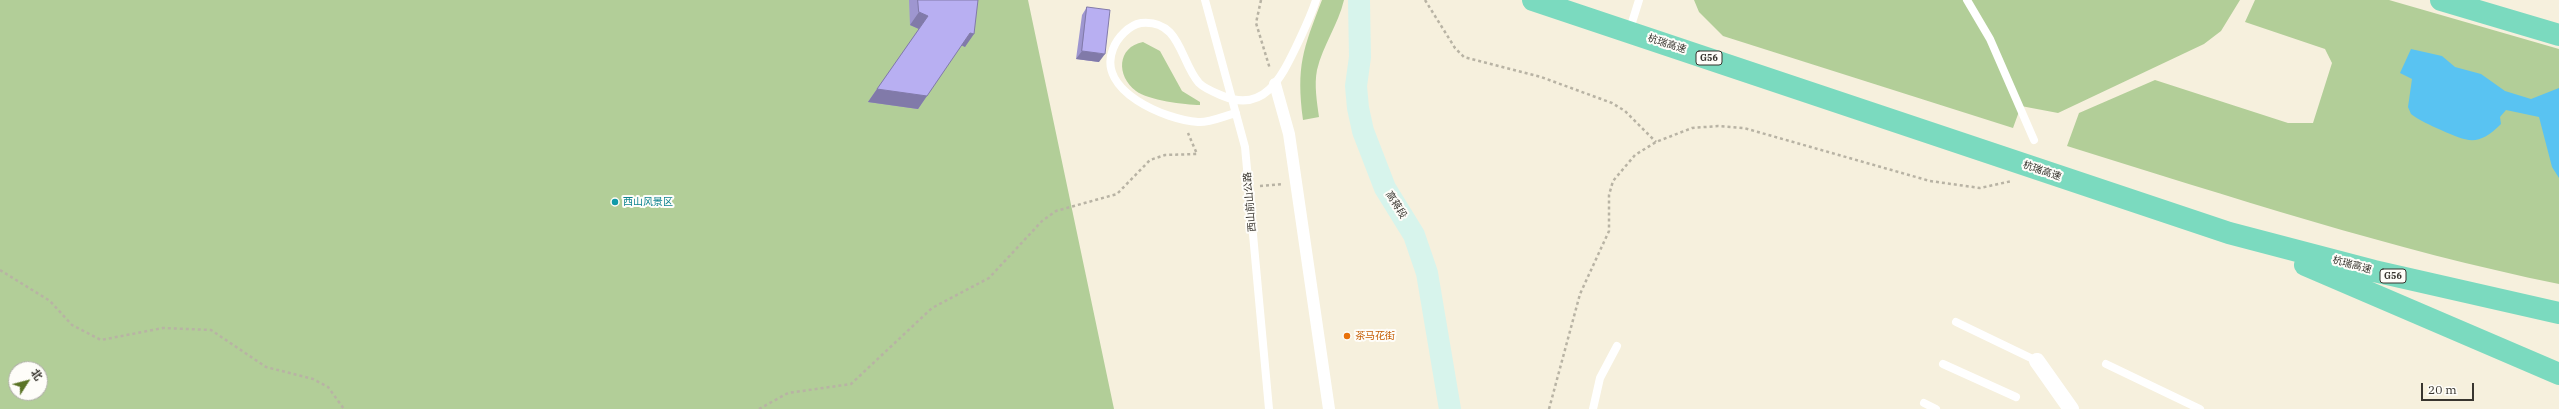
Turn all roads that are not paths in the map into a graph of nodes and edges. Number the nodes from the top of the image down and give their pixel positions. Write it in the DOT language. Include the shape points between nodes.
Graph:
graph roads {
  1 [pos="1205,0"];
  2 [pos="1316,0"];
  3 [pos="1359,0"];
  4 [pos="1533,0"];
  5 [pos="1639,0"];
  6 [pos="1967,0"];
  7 [pos="2441,0"];
  8 [pos="2451,0"];
  9 [pos="2559,31"];
  10 [pos="1629,32"];
  11 [pos="2559,34"];
  12 [pos="1275,84"];
  13 [pos="1235,110"];
  14 [pos="2034,140"];
  15 [pos="2229,233"];
  16 [pos="2559,313"];
  17 [pos="1956,322"];
  18 [pos="1617,346"];
  19 [pos="2037,361"];
  20 [pos="1943,364"];
  21 [pos="2106,364"];
  22 [pos="2559,374"];
  23 [pos="2016,397"];
  24 [pos="1924,403"];
  25 [pos="1268,409"];
  26 [pos="1329,409"];
  27 [pos="1450,409"];
  28 [pos="1593,409"];
  29 [pos="1936,409"];
  30 [pos="2071,409"];
  31 [pos="2200,409"];
  1 -- 13 [label="lane, 西山前山公路"];
  2 -- 12 [label="lane" via="1291,58"];
  3 -- 27 [label="main road, 高蒋段" via="1360,57 1356,86 1359,114 1385,188 1414,235 1427,273"];
  4 -- 10 [label="highway, 杭瑞高速 / G56"];
  5 -- 10 [label="lane"];
  6 -- 14 [label="lane" via="1990,39"];
  7 -- 11 [label="highway"];
  8 -- 9 [label="lane"];
  10 -- 15 [label="highway, 杭瑞高速 / G56"];
  12 -- 13 [label="lane" via="1266,93 1254,99 1242,100 1217,93 1200,84 1192,73 1179,43 1170,33 1158,25 1147,22 1136,24 1119,37 1112,49 1110,63 1115,78 1124,92 1135,100 1182,120 1200,122"];
  12 -- 26 [label="street" via="1289,134"];
  13 -- 25 [label="lane, 西山前山公路" via="1245,147"];
  15 -- 16 [label="highway, 杭瑞高速 / G56" via="2374,271"];
  15 -- 22 [label="highway"];
  17 -- 19 [label="lane"];
  18 -- 28 [label="lane" via="1600,378"];
  19 -- 30 [label="street"];
  20 -- 23 [label="lane"];
  21 -- 31 [label="lane"];
  24 -- 29 [label="lane"];
}
